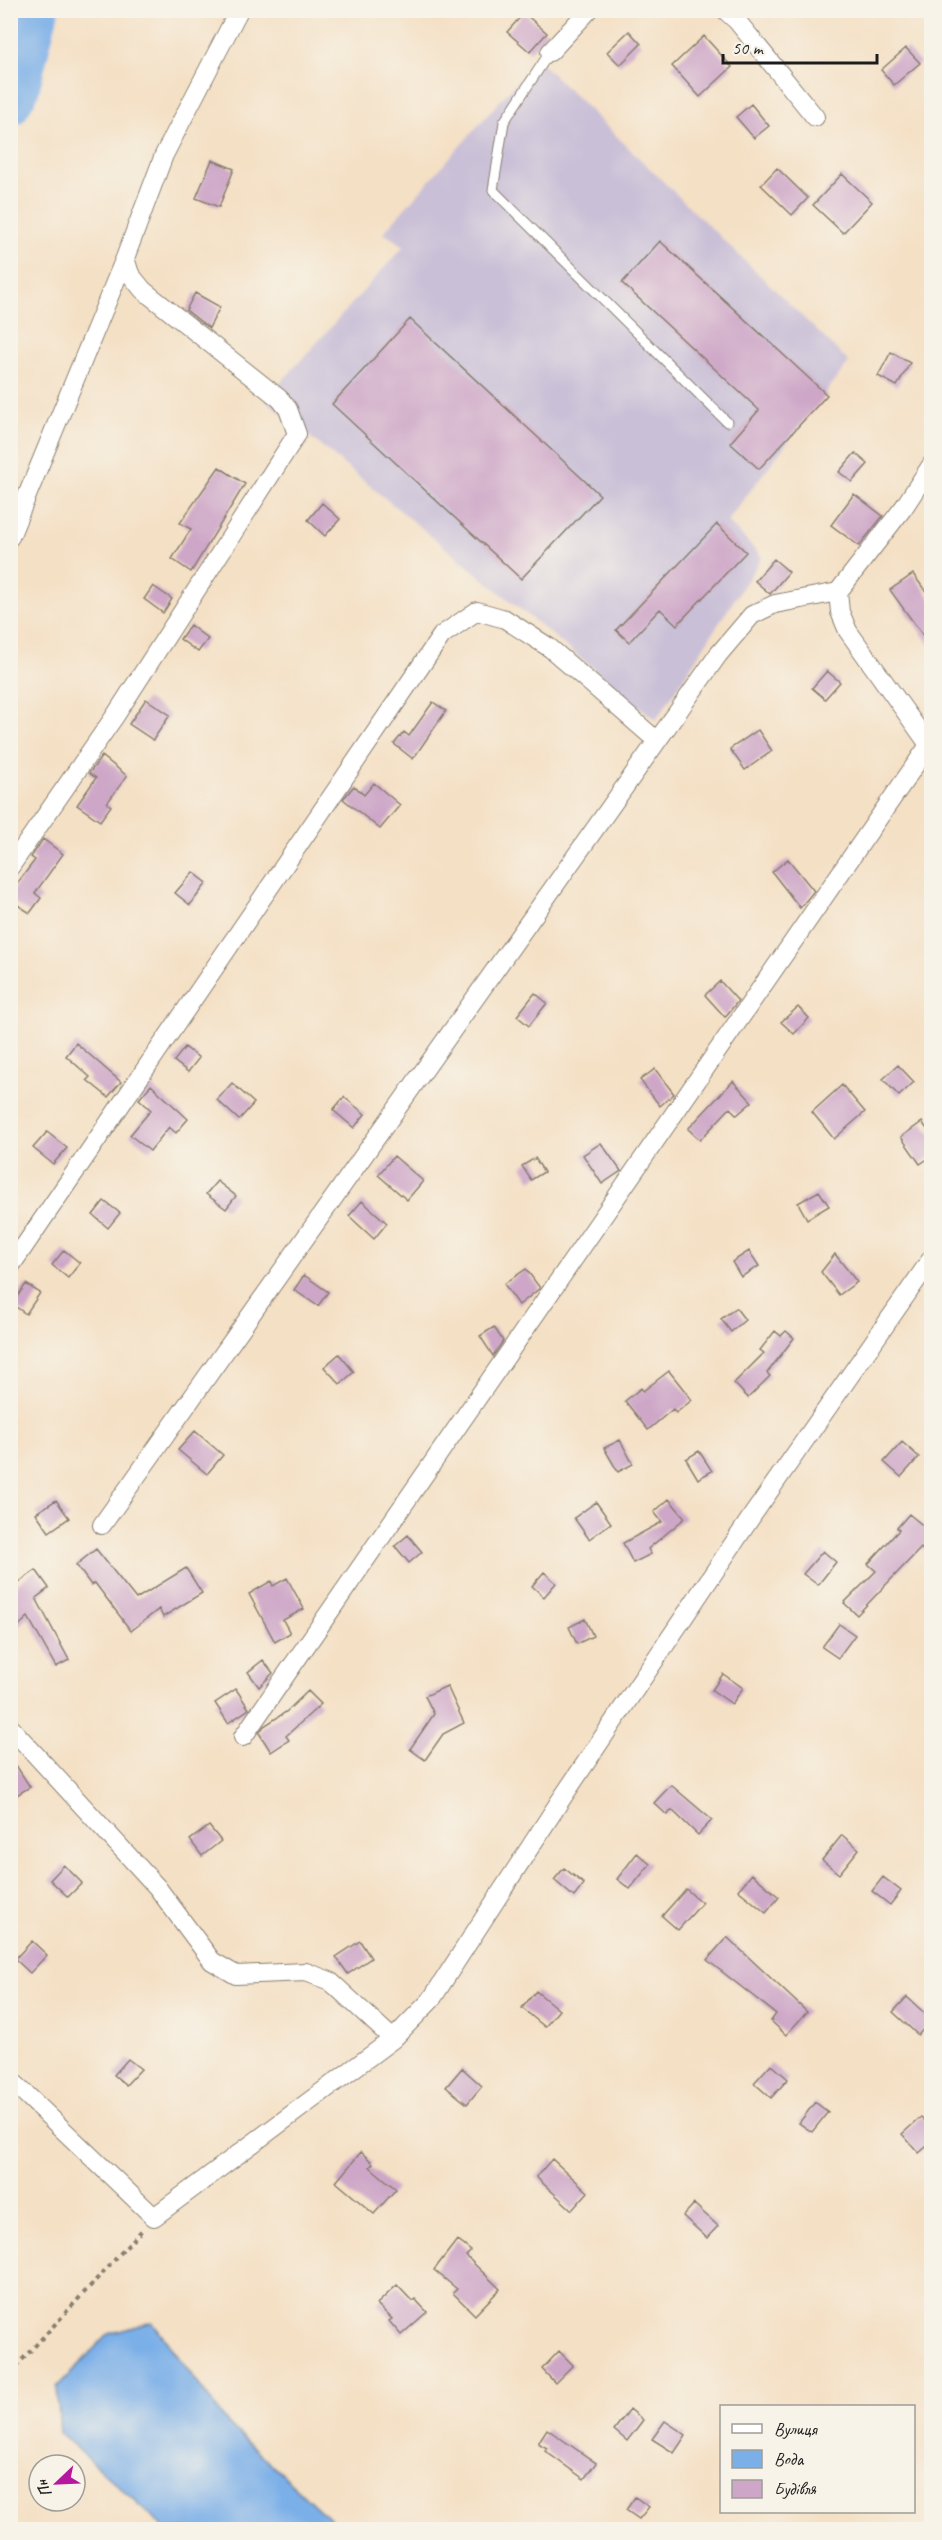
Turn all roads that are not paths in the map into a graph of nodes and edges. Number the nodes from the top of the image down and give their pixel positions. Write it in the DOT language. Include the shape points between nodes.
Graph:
graph roads {
  1 [pos="239,10"];
  2 [pos="590,10"];
  3 [pos="725,10"];
  4 [pos="549,52"];
  5 [pos="815,117"];
  6 [pos="125,258"];
  7 [pos="727,422"];
  8 [pos="932,464"];
  9 [pos="10,537"];
  10 [pos="838,592"];
  11 [pos="656,740"];
  12 [pos="930,747"];
  13 [pos="10,867"];
  14 [pos="932,1258"];
  15 [pos="10,1267"];
  16 [pos="102,1525"];
  17 [pos="10,1727"];
  18 [pos="243,1737"];
  19 [pos="393,2039"];
  20 [pos="10,2079"];
  1 -- 6 [label="street" via="164,155"];
  2 -- 4 [label="street"];
  3 -- 5 [label="street"];
  4 -- 7 [label="lane" via="504,122 492,190"];
  6 -- 9 [label="street"];
  6 -- 13 [label="street" via="130,274 143,290 280,399 297,434 115,716"];
  8 -- 10 [label="street"];
  10 -- 11 [label="street" via="774,604 752,615"];
  10 -- 12 [label="street" via="840,612 848,630"];
  11 -- 15 [label="street" via="550,648 505,619 477,611 442,635"];
  11 -- 16 [label="street"];
  12 -- 18 [label="street"];
  14 -- 19 [label="street" via="573,1781 431,2000"];
  17 -- 19 [label="street" via="158,1887 212,1961 236,1975 306,1972 330,1981"];
  19 -- 20 [label="street" via="154,2217"];
}
